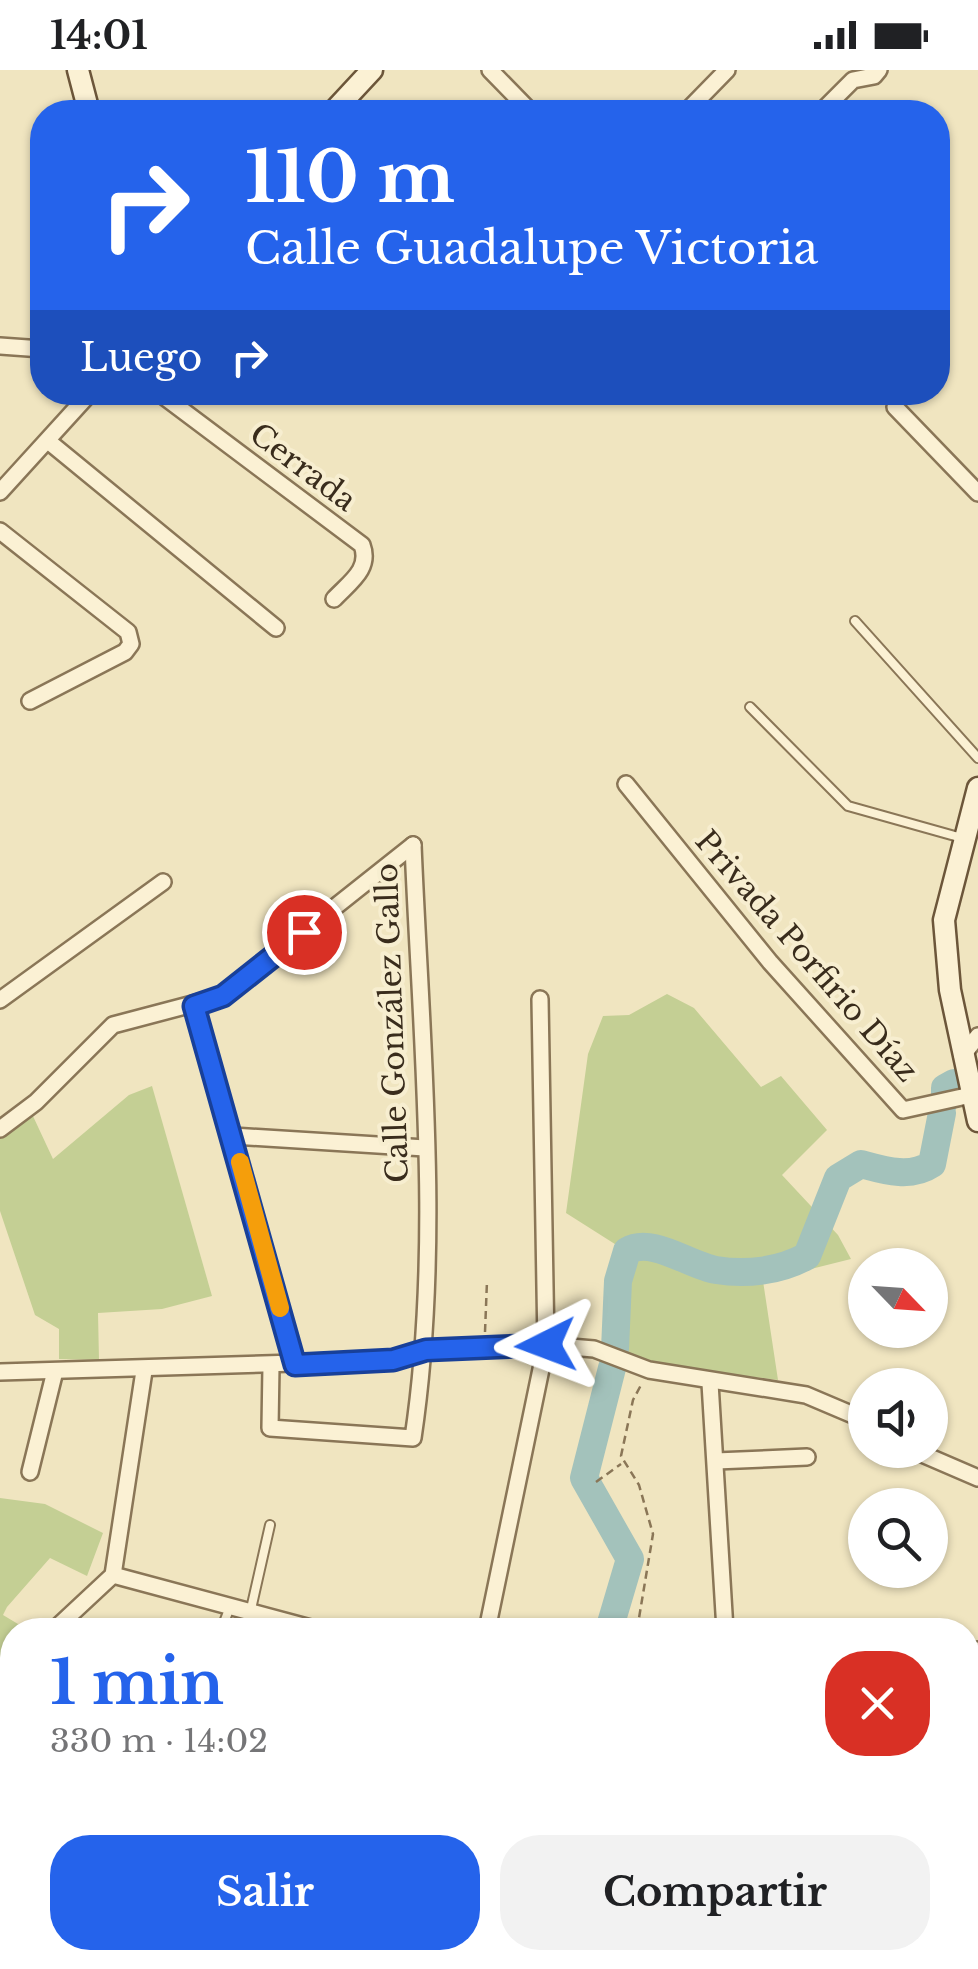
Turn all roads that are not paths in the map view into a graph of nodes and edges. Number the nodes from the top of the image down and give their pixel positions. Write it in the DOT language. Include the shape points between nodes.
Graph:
graph roads {
  1 [pos="78,70"];
  2 [pos="372,70"];
  3 [pos="490,70"];
  4 [pos="727,70"];
  5 [pos="879,70"];
  6 [pos="87,100"];
  7 [pos="345,100"];
  8 [pos="519,100"];
  9 [pos="698,100"];
  10 [pos="834,100"];
  11 [pos="0,346"];
  12 [pos="30,349"];
  13 [pos="79,405"];
  14 [pos="175,405"];
  15 [pos="895,407"];
  16 [pos="48,440"];
  17 [pos="0,492"];
  18 [pos="978,493"];
  19 [pos="0,531"];
  20 [pos="334,599"];
  21 [pos="855,621"];
  22 [pos="276,628"];
  23 [pos="30,701"];
  24 [pos="750,707"];
  25 [pos="978,758"];
  26 [pos="626,784"];
  27 [pos="978,788"];
  28 [pos="962,838"];
  29 [pos="164,882"];
  30 [pos="540,999"];
  31 [pos="0,1000"];
  32 [pos="194,1006"];
  33 [pos="978,1036"];
  34 [pos="962,1056"];
  35 [pos="971,1095"];
  36 [pos="978,1121"];
  37 [pos="0,1128"];
  38 [pos="233,1136"];
  39 [pos="426,1148"];
  40 [pos="546,1345"];
  41 [pos="426,1350"];
  42 [pos="295,1365"];
  43 [pos="271,1366"];
  44 [pos="55,1371"];
  45 [pos="144,1371"];
  46 [pos="0,1372"];
  47 [pos="710,1382"];
  48 [pos="848,1413"];
  49 [pos="807,1457"];
  50 [pos="716,1461"];
  51 [pos="948,1465"];
  52 [pos="30,1472"];
  53 [pos="978,1478"];
  54 [pos="270,1524"];
  55 [pos="113,1575"];
  56 [pos="232,1603"];
  57 [pos="251,1609"];
  58 [pos="67,1618"];
  59 [pos="226,1618"];
  60 [pos="280,1618"];
  61 [pos="489,1618"];
  62 [pos="724,1618"];
  1 -- 6 [label="main road"];
  2 -- 7 [label="main road"];
  3 -- 8 [label="street"];
  4 -- 9 [label="street"];
  5 -- 10 [label="street" via="853,80"];
  11 -- 12 [label="street"];
  13 -- 16 [label="street"];
  14 -- 20 [label="street, Cerrada" via="362,545 363,568"];
  15 -- 18 [label="street"];
  16 -- 17 [label="street"];
  16 -- 22 [label="street"];
  19 -- 23 [label="street" via="128,632 131,644"];
  21 -- 25 [label="lane"];
  24 -- 28 [label="lane" via="848,806"];
  26 -- 35 [label="street, Privada Porfirio Díaz" via="770,962 903,1110"];
  27 -- 28 [label="main road"];
  28 -- 34 [label="main road" via="944,920"];
  29 -- 31 [label="street"];
  30 -- 40 [label="street"];
  32 -- 37 [label="street" via="179,1004 113,1024 36,1102"];
  32 -- 38 [label="street"];
  32 -- 39 [label="street, Calle González Gallo" via="223,996 412,845"];
  33 -- 34 [label="street"];
  34 -- 35 [label="main road"];
  35 -- 36 [label="main road"];
  38 -- 39 [label="street"];
  38 -- 42 [label="street"];
  39 -- 41 [label="street, Calle González Gallo"];
  40 -- 41 [label="street"];
  40 -- 47 [label="street" via="594,1349 648,1370"];
  40 -- 61 [label="street"];
  41 -- 42 [label="street" via="393,1360"];
  41 -- 43 [label="street, Calle González Gallo" via="413,1438 270,1428"];
  42 -- 43 [label="street"];
  43 -- 45 [label="street"];
  44 -- 45 [label="street"];
  44 -- 46 [label="street"];
  44 -- 52 [label="street"];
  45 -- 55 [label="street"];
  47 -- 48 [label="street" via="806,1395"];
  47 -- 50 [label="street"];
  49 -- 50 [label="street"];
  50 -- 62 [label="street"];
  51 -- 53 [label="street"];
  54 -- 57 [label="lane"];
  55 -- 56 [label="street"];
  55 -- 58 [label="street"];
  56 -- 57 [label="street"];
  56 -- 59 [label="lane"];
  57 -- 60 [label="street"];
}
